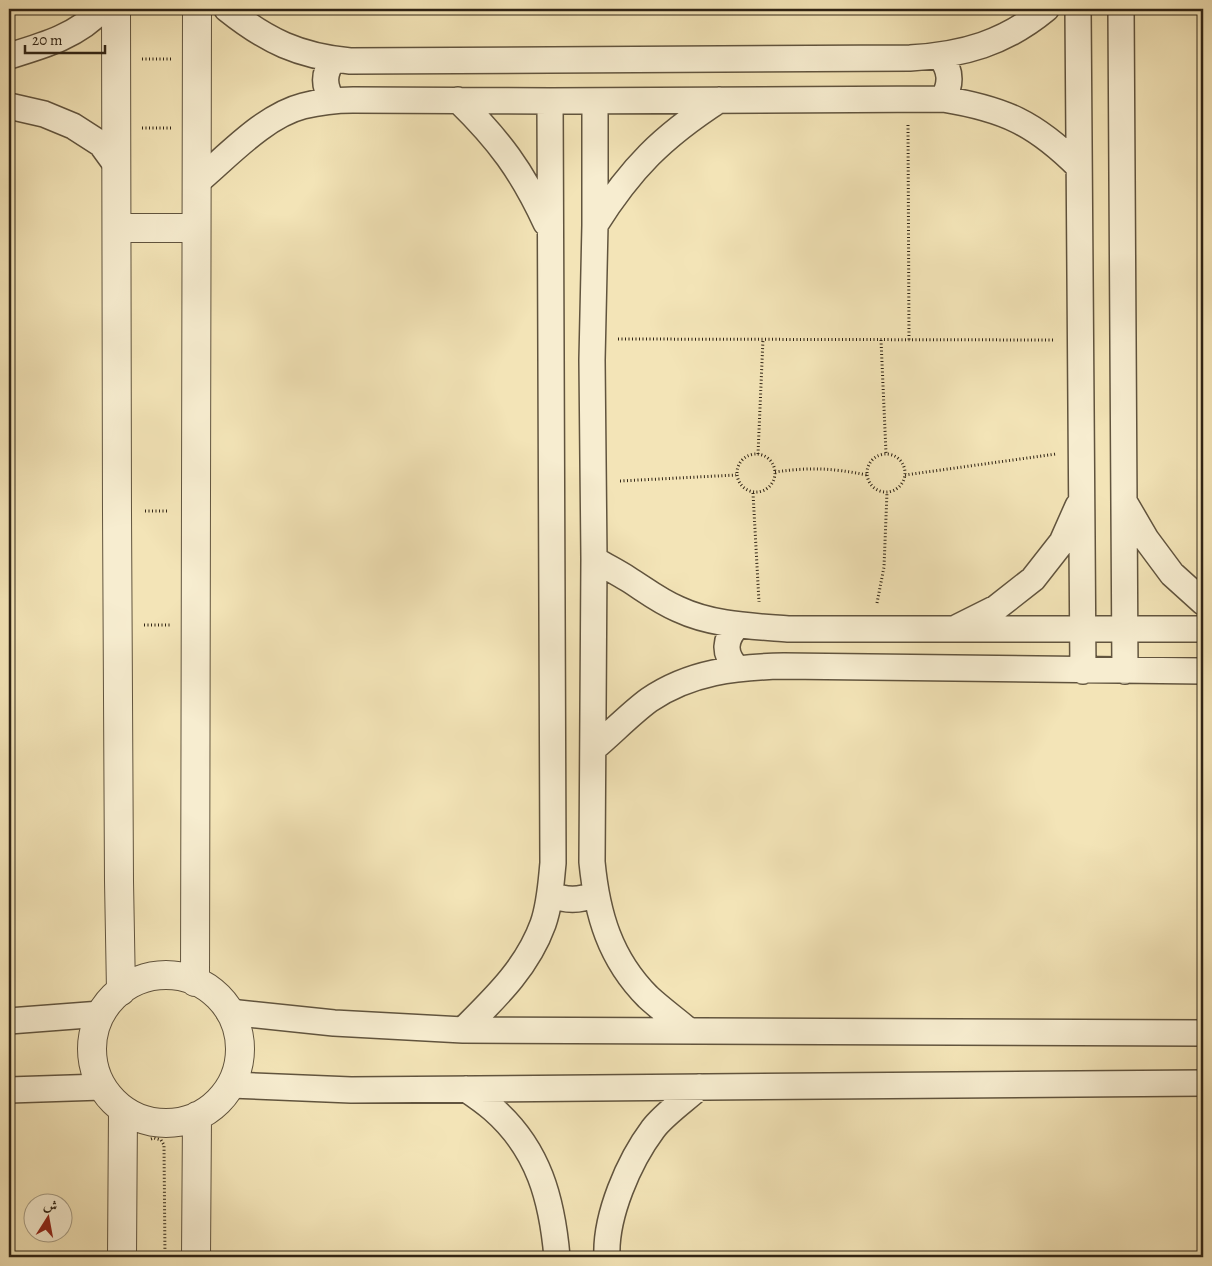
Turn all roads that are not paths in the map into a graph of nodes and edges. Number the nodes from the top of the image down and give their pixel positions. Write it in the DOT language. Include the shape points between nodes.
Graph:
graph roads {
  1 [pos="102,9"];
  2 [pos="116,9"];
  3 [pos="197,9"];
  4 [pos="228,9"];
  5 [pos="1046,9"];
  6 [pos="1078,9"];
  7 [pos="1121,9"];
  8 [pos="9,56"];
  9 [pos="940,56"];
  10 [pos="334,59"];
  11 [pos="943,99"];
  12 [pos="333,100"];
  13 [pos="458,100"];
  14 [pos="719,100"];
  15 [pos="550,101"];
  16 [pos="595,101"];
  17 [pos="9,106"];
  18 [pos="117,166"];
  19 [pos="1079,167"];
  20 [pos="198,182"];
  21 [pos="595,225"];
  22 [pos="117,228"];
  23 [pos="196,228"];
  24 [pos="550,230"];
  25 [pos="592,349"];
  26 [pos="551,361"];
  27 [pos="1081,500"];
  28 [pos="1125,502"];
  29 [pos="594,559"];
  30 [pos="1203,602"];
  31 [pos="749,626"];
  32 [pos="953,629"];
  33 [pos="1082,629"];
  34 [pos="1125,629"];
  35 [pos="1203,629"];
  36 [pos="737,668"];
  37 [pos="1125,670"];
  38 [pos="1083,671"];
  39 [pos="1203,671"];
  40 [pos="594,748"];
  41 [pos="550,894"];
  42 [pos="595,894"];
  43 [pos="195,982"];
  44 [pos="121,991"];
  45 [pos="229,1012"];
  46 [pos="101,1014"];
  47 [pos="9,1021"];
  48 [pos="463,1030"];
  49 [pos="689,1031"];
  50 [pos="1203,1033"];
  51 [pos="1203,1083"];
  52 [pos="231,1085"];
  53 [pos="102,1087"];
  54 [pos="699,1087"];
  55 [pos="466,1088"];
  56 [pos="9,1090"];
  57 [pos="123,1110"];
  58 [pos="197,1116"];
  59 [pos="122,1257"];
  60 [pos="196,1257"];
  61 [pos="557,1257"];
  62 [pos="607,1257"];
  1 -- 8 [label="street" via="66,36"];
  2 -- 18 [label="street"];
  3 -- 20 [label="street"];
  4 -- 10 [label="street" via="275,42 303,53"];
  5 -- 9 [label="street" via="1003,38"];
  6 -- 19 [label="street"];
  7 -- 28 [label="street"];
  9 -- 10 [label="street"];
  9 -- 11 [label="street" via="946,63 950,81"];
  10 -- 12 [label="street" via="325,75 325,85"];
  11 -- 14 [label="street"];
  11 -- 19 [label="street" via="1004,113 1057,145"];
  12 -- 13 [label="street"];
  12 -- 20 [label="street" via="302,106 279,116 251,135"];
  13 -- 15 [label="street"];
  13 -- 24 [label="street" via="512,160"];
  14 -- 16 [label="street"];
  14 -- 21 [label="street" via="689,119 636,167"];
  15 -- 16 [label="street"];
  15 -- 24 [label="street"];
  16 -- 21 [label="street"];
  17 -- 18 [label="street" via="44,114 73,126 100,144"];
  18 -- 22 [label="street"];
  19 -- 27 [label="street"];
  20 -- 23 [label="street"];
  21 -- 25 [label="street"];
  22 -- 23 [label="street"];
  22 -- 44 [label="street"];
  23 -- 43 [label="street"];
  24 -- 26 [label="street"];
  25 -- 26 [label="street"];
  25 -- 29 [label="street"];
  26 -- 41 [label="street" via="553,863"];
  27 -- 32 [label="street" via="1062,542 1033,579 996,608"];
  27 -- 33 [label="street"];
  28 -- 30 [label="street" via="1146,539 1172,574"];
  28 -- 34 [label="street"];
  29 -- 31 [label="street" via="679,609 708,619"];
  29 -- 40 [label="street"];
  31 -- 32 [label="street"];
  31 -- 36 [label="street" via="731,632 726,648"];
  32 -- 33 [label="street"];
  33 -- 34 [label="street"];
  33 -- 38 [label="street"];
  34 -- 35 [label="street"];
  34 -- 37 [label="street"];
  36 -- 38 [label="street"];
  36 -- 40 [label="street" via="706,673 676,684 648,701"];
  37 -- 38 [label="street"];
  37 -- 39 [label="street"];
  40 -- 42 [label="street" via="592,862"];
  41 -- 42 [label="street" via="568,900"];
  41 -- 48 [label="street" via="544,922 533,948 517,973"];
  42 -- 49 [label="street" via="602,922 629,974 648,996"];
  43 -- 44 [label="street" via="164,976 134,983"];
  43 -- 45 [label="street" via="220,999"];
  44 -- 46 [label="street"];
  45 -- 48 [label="street" via="334,1023"];
  45 -- 52 [label="street" via="239,1040 239,1056"];
  46 -- 47 [label="street"];
  46 -- 53 [label="street" via="95,1028 92,1058"];
  48 -- 49 [label="street"];
  49 -- 50 [label="street"];
  51 -- 54 [label="street"];
  52 -- 55 [label="street" via="351,1090"];
  52 -- 58 [label="street" via="222,1098"];
  53 -- 56 [label="street"];
  53 -- 57 [label="street"];
  54 -- 55 [label="street"];
  54 -- 62 [label="street" via="654,1127 630,1165 614,1207"];
  55 -- 61 [label="street" via="494,1109 517,1134 535,1164 548,1196"];
  57 -- 58 [label="street" via="152,1122 167,1123"];
  57 -- 59 [label="street"];
  58 -- 60 [label="street"];
}
